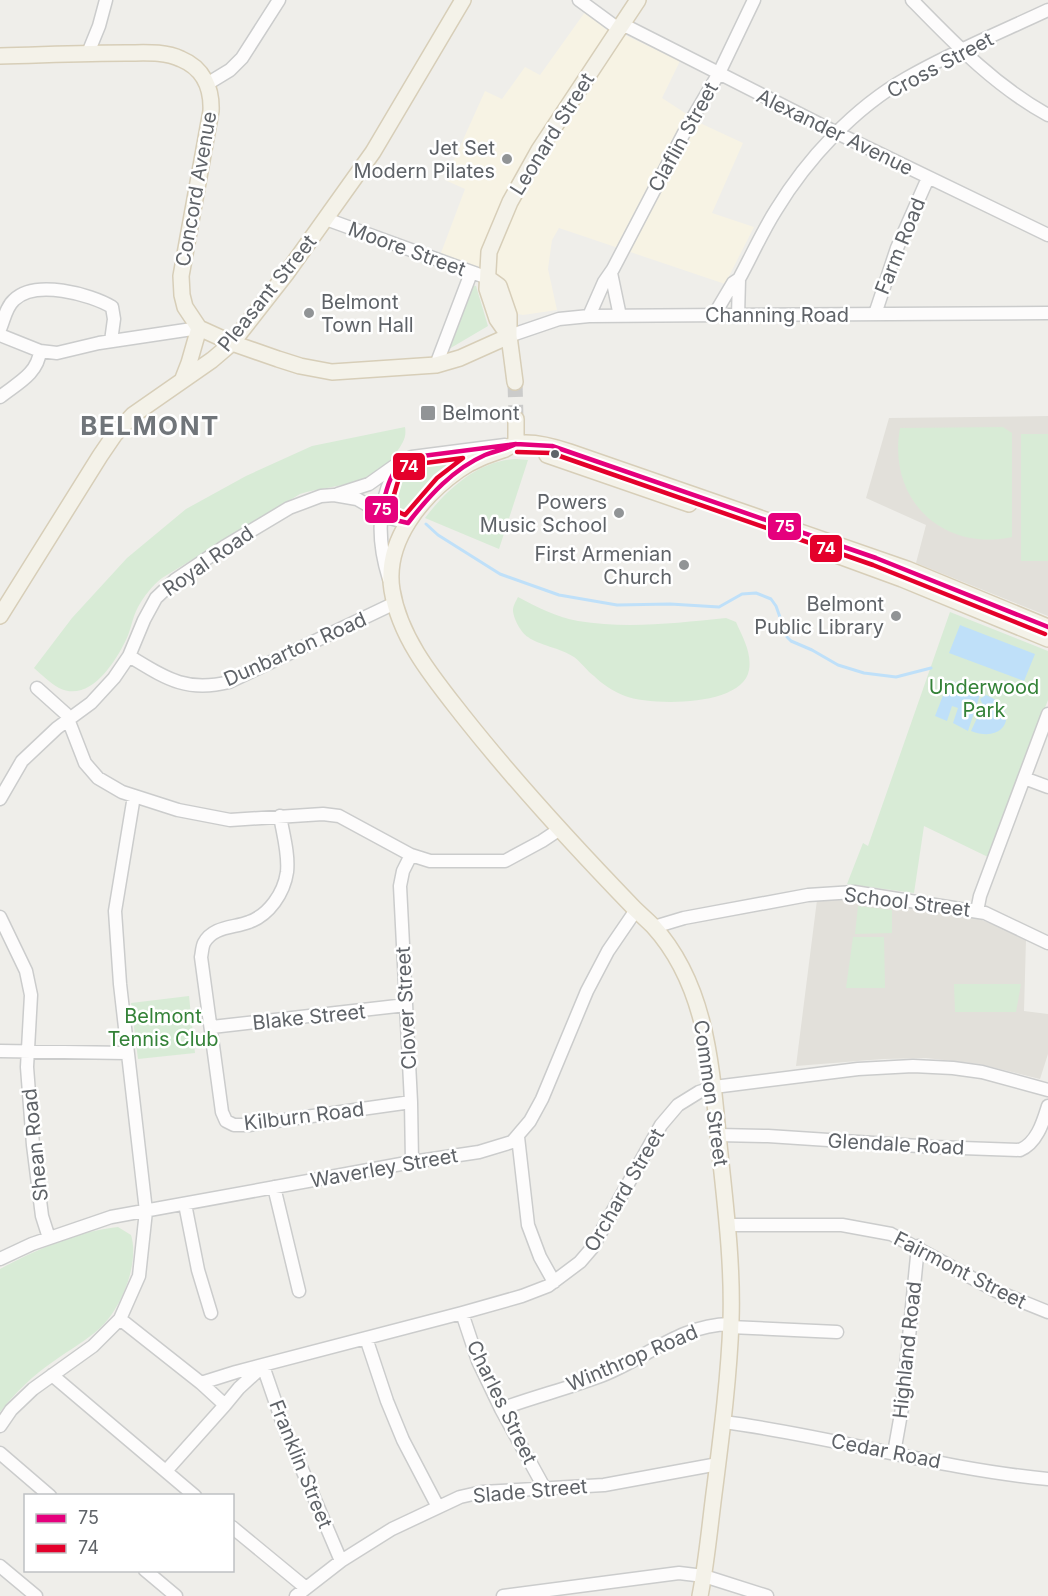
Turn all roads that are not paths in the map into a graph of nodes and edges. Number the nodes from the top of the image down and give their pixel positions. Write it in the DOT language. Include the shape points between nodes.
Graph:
graph roads {
  1 [pos="106,0"];
  2 [pos="279,0"];
  3 [pos="463,0"];
  4 [pos="579,0"];
  5 [pos="639,0"];
  6 [pos="754,0"];
  7 [pos="912,0"];
  8 [pos="1048,10"];
  9 [pos="622,27"];
  10 [pos="961,51"];
  11 [pos="87,53"];
  12 [pos="0,56"];
  13 [pos="719,73"];
  14 [pos="207,84"];
  15 [pos="1048,115"];
  16 [pos="837,133"];
  17 [pos="928,178"];
  18 [pos="326,219"];
  19 [pos="1048,235"];
  20 [pos="471,273"];
  21 [pos="611,273"];
  22 [pos="488,278"];
  23 [pos="739,279"];
  24 [pos="1048,313"];
  25 [pos="875,314"];
  26 [pos="714,315"];
  27 [pos="589,316"];
  28 [pos="620,316"];
  29 [pos="738,316"];
  30 [pos="199,328"];
  31 [pos="0,329"];
  32 [pos="0,335"];
  33 [pos="509,336"];
  34 [pos="111,341"];
  35 [pos="232,344"];
  36 [pos="40,351"];
  37 [pos="436,365"];
  38 [pos="182,381"];
  39 [pos="515,382"];
  40 [pos="0,397"];
  41 [pos="516,419"];
  42 [pos="516,444"];
  43 [pos="400,462"];
  44 [pos="334,495"];
  45 [pos="381,512"];
  46 [pos="408,523"];
  47 [pos="391,587"];
  48 [pos="395,603"];
  49 [pos="0,616"];
  50 [pos="1048,627"];
  51 [pos="1048,639"];
  52 [pos="129,656"];
  53 [pos="37,688"];
  54 [pos="1048,714"];
  55 [pos="68,719"];
  56 [pos="1024,777"];
  57 [pos="1048,787"];
  58 [pos="134,796"];
  59 [pos="0,799"];
  60 [pos="280,816"];
  61 [pos="560,829"];
  62 [pos="411,855"];
  63 [pos="636,910"];
  64 [pos="977,911"];
  65 [pos="0,917"];
  66 [pos="654,927"];
  67 [pos="1048,943"];
  68 [pos="406,1005"];
  69 [pos="212,1027"];
  70 [pos="0,1052"];
  71 [pos="28,1052"];
  72 [pos="127,1053"];
  73 [pos="714,1087"];
  74 [pos="1048,1090"];
  75 [pos="411,1102"];
  76 [pos="1048,1106"];
  77 [pos="718,1135"];
  78 [pos="518,1137"];
  79 [pos="412,1162"];
  80 [pos="274,1187"];
  81 [pos="185,1204"];
  82 [pos="146,1211"];
  83 [pos="727,1225"];
  84 [pos="49,1238"];
  85 [pos="918,1246"];
  86 [pos="0,1258"];
  87 [pos="554,1282"];
  88 [pos="299,1291"];
  89 [pos="1048,1312"];
  90 [pos="211,1313"];
  91 [pos="462,1313"];
  92 [pos="120,1319"];
  93 [pos="730,1326"];
  94 [pos="837,1332"];
  95 [pos="366,1338"];
  96 [pos="263,1366"];
  97 [pos="52,1375"];
  98 [pos="201,1383"];
  99 [pos="225,1405"];
  100 [pos="501,1409"];
  101 [pos="724,1422"];
  102 [pos="0,1426"];
  103 [pos="894,1453"];
  104 [pos="0,1454"];
  105 [pos="718,1464"];
  106 [pos="166,1471"];
  107 [pos="1048,1479"];
  108 [pos="545,1490"];
  109 [pos="48,1494"];
  110 [pos="193,1494"];
  111 [pos="438,1507"];
  112 [pos="234,1529"];
  113 [pos="341,1561"];
  114 [pos="0,1566"];
  115 [pos="147,1572"];
  116 [pos="704,1576"];
  117 [pos="585,1591"];
  118 [pos="301,1592"];
  119 [pos="28,1593"];
  120 [pos="176,1596"];
  121 [pos="503,1596"];
  122 [pos="700,1596"];
  123 [pos="767,1596"];
  1 -- 11 [label="street"];
  2 -- 14 [label="street" via="242,58"];
  3 -- 18 [label="main road, Pleasant Street" via="373,152"];
  4 -- 9 [label="street, Alexander Avenue"];
  5 -- 9 [label="main road, Leonard Street"];
  6 -- 13 [label="street, Claflin Street"];
  7 -- 10 [label="street"];
  8 -- 10 [label="street, Cross Street"];
  9 -- 13 [label="street, Alexander Avenue"];
  9 -- 22 [label="main road, Leonard Street" via="521,180 489,252"];
  10 -- 15 [label="street" via="1011,93"];
  10 -- 16 [label="street, Cross Street" via="906,78"];
  11 -- 12 [label="main road, Concord Avenue"];
  11 -- 14 [label="main road, Concord Avenue" via="176,57 192,65"];
  13 -- 16 [label="street, Alexander Avenue"];
  13 -- 21 [label="street, Claflin Street"];
  14 -- 30 [label="main road, Concord Avenue" via="211,111 181,284 185,307"];
  16 -- 17 [label="street, Alexander Avenue"];
  16 -- 23 [label="street, Cross Street" via="777,208"];
  17 -- 19 [label="street, Alexander Avenue"];
  17 -- 25 [label="street, Farm Road" via="897,248"];
  18 -- 20 [label="street, Moore Street"];
  18 -- 35 [label="main road, Pleasant Street"];
  20 -- 22 [label="street, Moore Street"];
  20 -- 37 [label="street"];
  21 -- 27 [label="street, Claflin Street"];
  21 -- 28 [label="street"];
  22 -- 33 [label="main road" via="499,286 509,315"];
  23 -- 26 [label="street, Cross Street"];
  23 -- 29 [label="street, Cross Street"];
  24 -- 25 [label="street, Channing Road"];
  25 -- 29 [label="street, Channing Road"];
  26 -- 28 [label="street, Channing Road"];
  26 -- 29 [label="street, Channing Road"];
  27 -- 28 [label="street, Channing Road"];
  27 -- 33 [label="street, Channing Road" via="558,320"];
  30 -- 34 [label="street"];
  30 -- 35 [label="main road"];
  30 -- 38 [label="main road"];
  31 -- 34 [label="street" via="17,297 59,289 112,307"];
  32 -- 36 [label="street"];
  33 -- 37 [label="main road"];
  33 -- 39 [label="main road"];
  34 -- 36 [label="street" via="63,353"];
  35 -- 37 [label="main road" via="327,372"];
  35 -- 38 [label="main road, Pleasant Street"];
  36 -- 40 [label="street" via="29,375"];
  38 -- 49 [label="main road, Pleasant Street" via="133,415 108,444"];
  41 -- 42 [label="main road"];
  42 -- 43 [label="street" via="415,456"];
  42 -- 46 [label="main road, Common Street" via="460,469 431,494"];
  42 -- 50 [label="main road" via="552,447 580,455 897,566"];
  42 -- 51 [label="main road" via="871,567"];
  43 -- 44 [label="street, Royal Road" via="369,484"];
  43 -- 45 [label="street, Common Street"];
  44 -- 45 [label="street, Royal Road" via="357,499"];
  44 -- 52 [label="street, Royal Road" via="289,508 175,580 156,598"];
  45 -- 46 [label="street, Royal Road"];
  45 -- 47 [label="street, Common Street" via="381,544"];
  46 -- 47 [label="main road, Common Street" via="395,549"];
  47 -- 48 [label="main road, Common Street"];
  48 -- 52 [label="street, Dunbarton Road" via="229,682 210,686 173,681"];
  48 -- 61 [label="main road, Common Street" via="403,627 433,678"];
  52 -- 55 [label="street, Royal Road" via="97,698"];
  53 -- 55 [label="street"];
  54 -- 56 [label="street"];
  55 -- 58 [label="street" via="91,772"];
  55 -- 59 [label="street, Royal Road" via="22,761"];
  56 -- 57 [label="street"];
  56 -- 64 [label="street"];
  58 -- 60 [label="street" via="219,819"];
  58 -- 72 [label="street" via="115,903"];
  60 -- 62 [label="street" via="339,816"];
  60 -- 69 [label="street, Kilburn Road" via="287,866 277,899 256,920 220,930 204,944 201,957"];
  61 -- 62 [label="street" via="502,862 430,861"];
  61 -- 63 [label="main road, Common Street"];
  62 -- 68 [label="street, Clover Street" via="400,886"];
  63 -- 66 [label="main road, Common Street"];
  63 -- 78 [label="street" via="608,951 542,1099"];
  64 -- 66 [label="street, School Street" via="843,892 753,905"];
  64 -- 67 [label="street, School Street"];
  65 -- 71 [label="street, Shean Road" via="29,983 32,1005"];
  66 -- 73 [label="main road, Common Street" via="684,970 694,993"];
  68 -- 69 [label="street, Blake Street"];
  68 -- 75 [label="street, Clover Street"];
  69 -- 75 [label="street, Kilburn Road" via="222,1112 226,1121 234,1125"];
  70 -- 71 [label="street"];
  71 -- 72 [label="street"];
  71 -- 84 [label="street, Shean Road" via="33,1145 42,1216"];
  72 -- 82 [label="street"];
  73 -- 74 [label="street, Orchard Street" via="817,1073 913,1066 982,1072"];
  73 -- 77 [label="main road, Common Street"];
  73 -- 87 [label="street, Orchard Street" via="693,1095 661,1125 592,1248"];
  75 -- 79 [label="street, Clover Street"];
  76 -- 77 [label="street, Glendale Road" via="1034,1139 1020,1150"];
  77 -- 83 [label="main road, Common Street"];
  78 -- 79 [label="street, Waverley Street" via="479,1152"];
  78 -- 87 [label="street" via="528,1225"];
  79 -- 80 [label="street, Waverley Street"];
  80 -- 81 [label="street, Waverley Street"];
  80 -- 88 [label="street"];
  81 -- 82 [label="street, Waverley Street"];
  81 -- 90 [label="street"];
  82 -- 84 [label="street, Waverley Street" via="111,1217"];
  82 -- 92 [label="street" via="140,1276"];
  83 -- 85 [label="street, Fairmont Street" via="864,1227"];
  83 -- 93 [label="main road, Common Street"];
  84 -- 86 [label="street, Waverley Street"];
  85 -- 89 [label="street, Fairmont Street" via="996,1291"];
  85 -- 103 [label="street, Highland Road"];
  87 -- 91 [label="street, Orchard Street" via="534,1292"];
  91 -- 95 [label="street, Orchard Street"];
  91 -- 100 [label="street, Charles Street" via="478,1361"];
  92 -- 97 [label="street" via="93,1346"];
  92 -- 98 [label="street"];
  93 -- 94 [label="street, Winthrop Road"];
  93 -- 100 [label="street, Winthrop Road" via="717,1324 688,1331 600,1377"];
  93 -- 101 [label="main road, Common Street"];
  95 -- 96 [label="street, Orchard Street"];
  95 -- 111 [label="street" via="403,1440"];
  96 -- 98 [label="street, Orchard Street"];
  96 -- 99 [label="street"];
  96 -- 113 [label="street, Franklin Street" via="284,1427"];
  97 -- 102 [label="street" via="11,1410"];
  97 -- 106 [label="street"];
  98 -- 99 [label="street"];
  99 -- 106 [label="street"];
  100 -- 108 [label="street, Charles Street"];
  101 -- 103 [label="street, Cedar Road"];
  101 -- 105 [label="main road, Common Street"];
  103 -- 107 [label="street, Cedar Road"];
  104 -- 109 [label="street"];
  105 -- 108 [label="street, Slade Street" via="604,1485"];
  105 -- 116 [label="main road, Common Street"];
  106 -- 110 [label="street"];
  108 -- 111 [label="street, Slade Street" via="482,1492"];
  111 -- 113 [label="street, Slade Street" via="392,1529"];
  112 -- 118 [label="street"];
  113 -- 118 [label="street, Slade Street"];
  114 -- 119 [label="street"];
  115 -- 120 [label="street"];
  116 -- 117 [label="street" via="661,1574"];
  116 -- 122 [label="main road, Common Street"];
  116 -- 123 [label="street"];
  117 -- 121 [label="street"];
}
